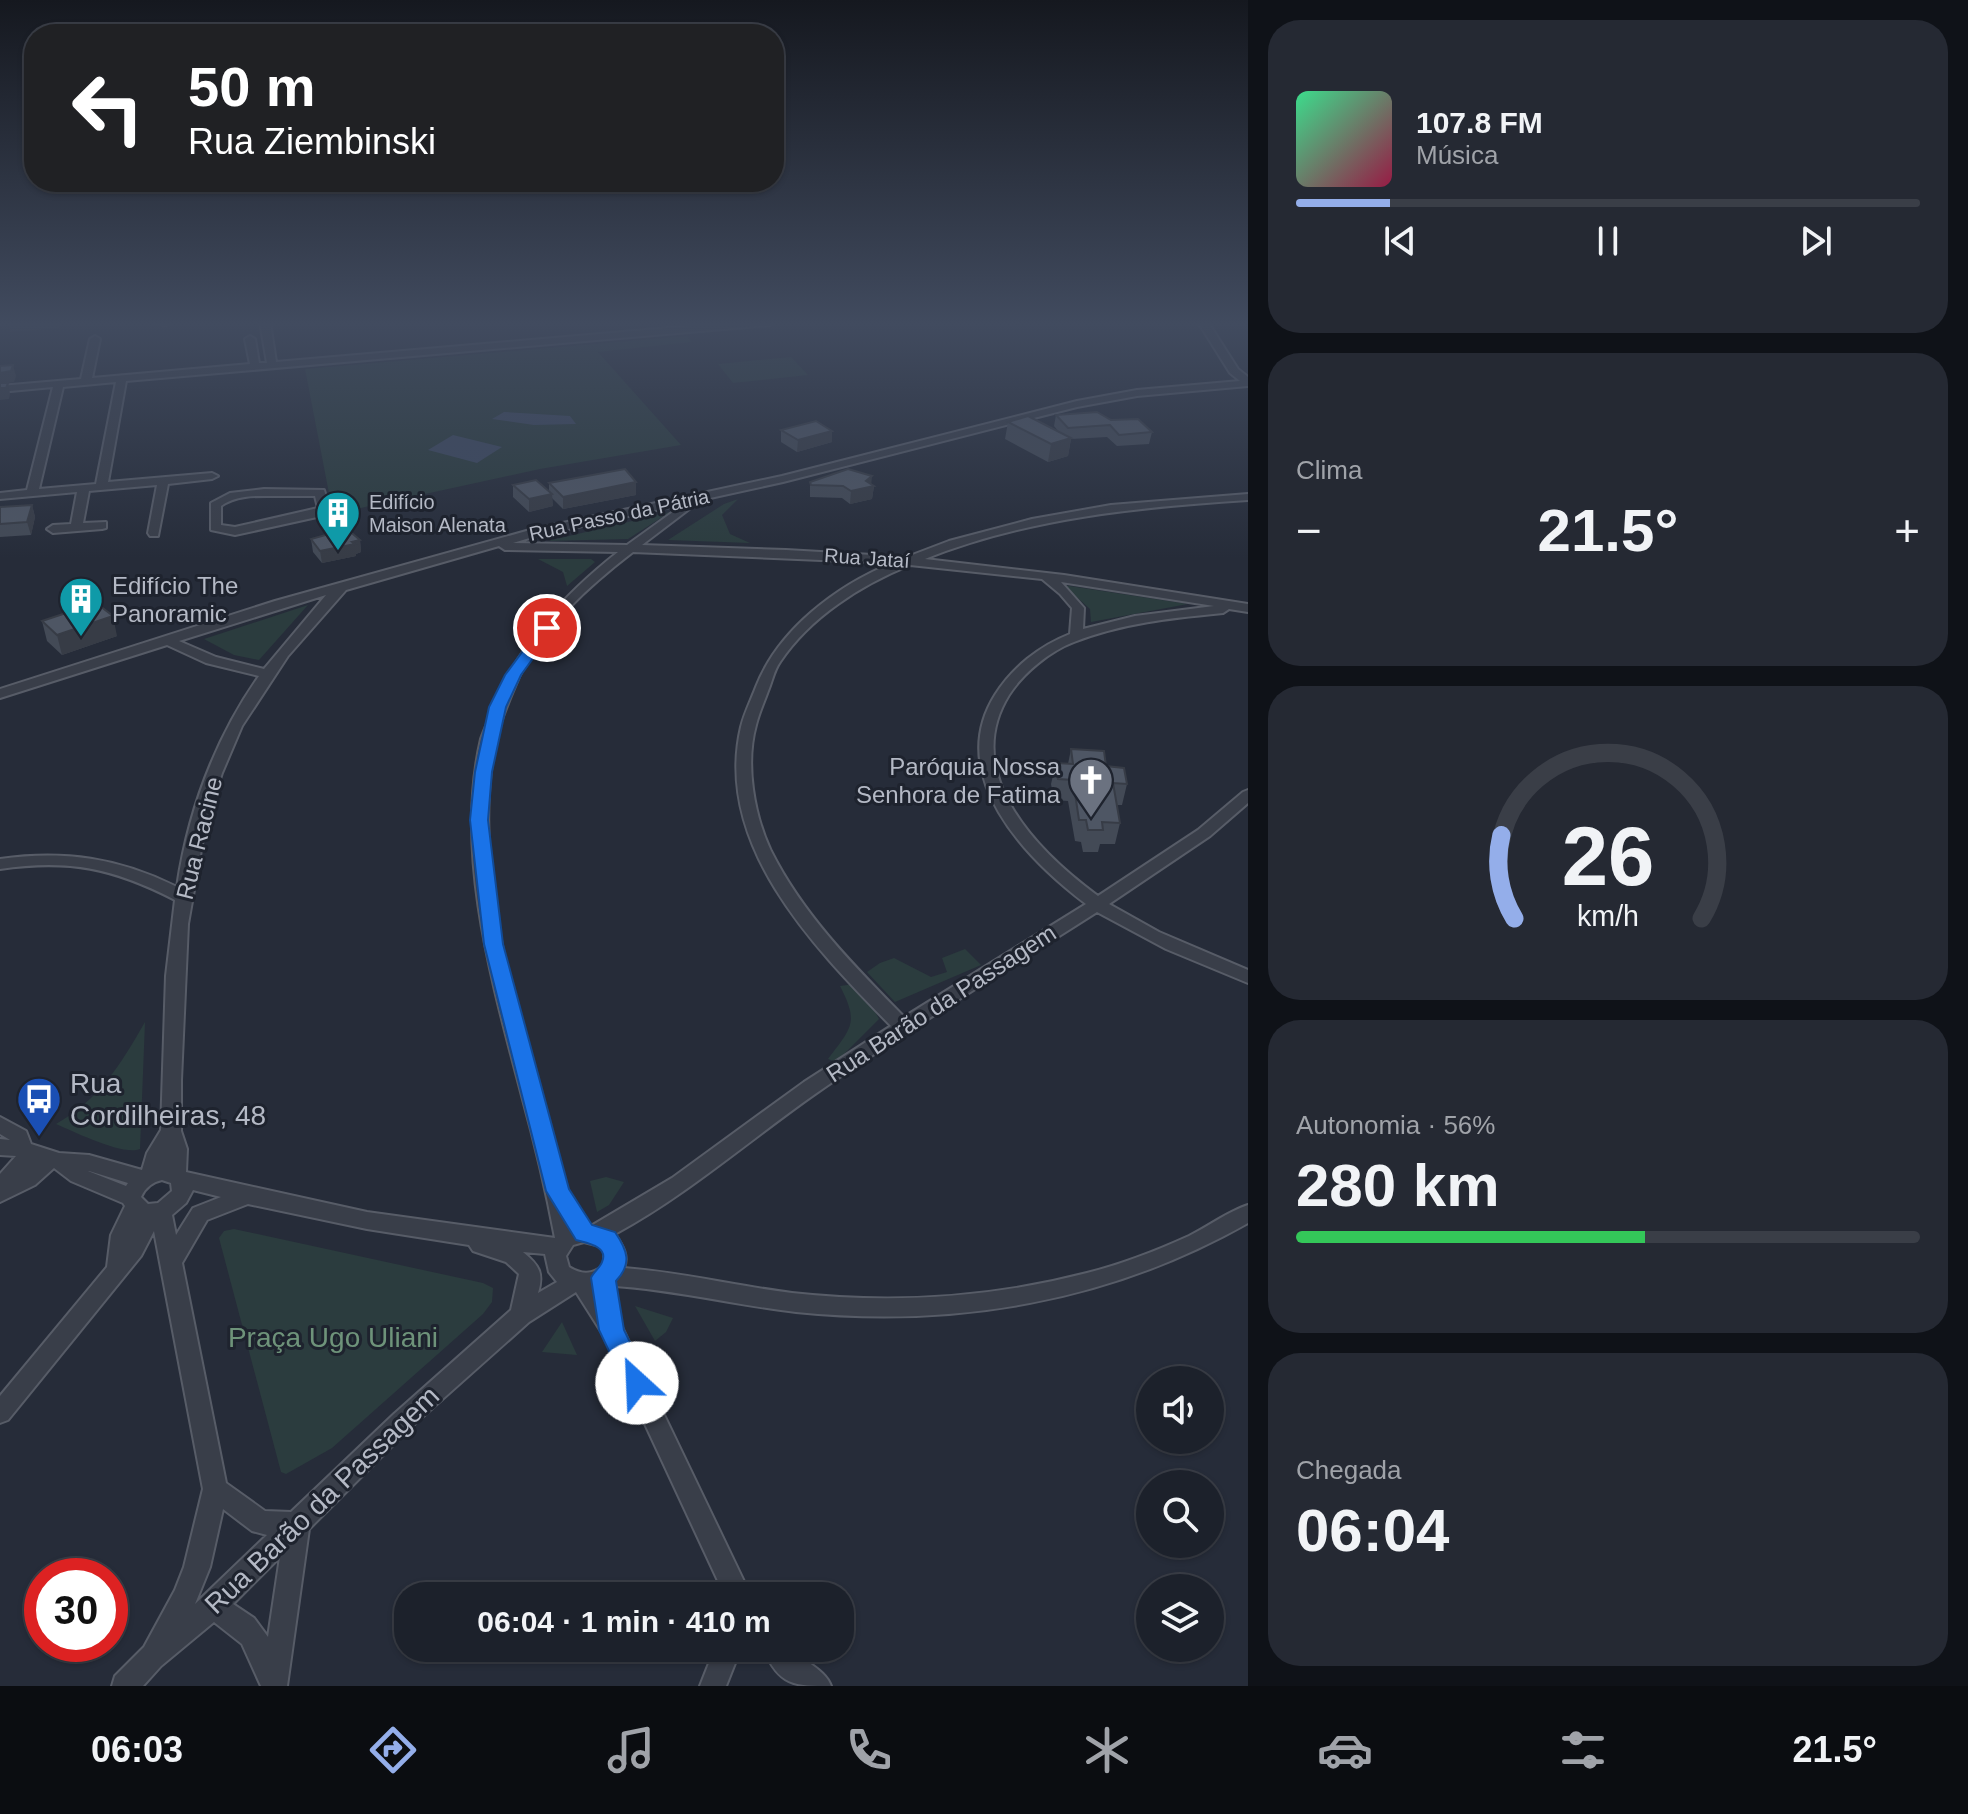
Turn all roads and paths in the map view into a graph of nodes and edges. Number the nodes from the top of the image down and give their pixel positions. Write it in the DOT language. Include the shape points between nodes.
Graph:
graph roads {
  1 [pos="55,401"];
  2 [pos="118,401"];
  3 [pos="1096,401"];
  4 [pos="212,476"];
  5 [pos="163,481"];
  6 [pos="101,487"];
  7 [pos="84,488"];
  8 [pos="32,493"];
  9 [pos="256,494"];
  10 [pos="0,496"];
  11 [pos="704,496"];
  12 [pos="1248,497"];
  13 [pos="102,525"];
  14 [pos="76,527"];
  15 [pos="53,529"];
  16 [pos="154,533"];
  17 [pos="483,545"];
  18 [pos="627,549"];
  19 [pos="901,561"];
  20 [pos="1045,576"];
  21 [pos="343,586"];
  22 [pos="1245,607"];
  23 [pos="1076,637"];
  24 [pos="167,640"];
  25 [pos="267,674"];
  26 [pos="0,694"];
  27 [pos="1248,795"];
  28 [pos="0,864"];
  29 [pos="182,897"];
  30 [pos="1097,905"];
  31 [pos="1248,977"];
  32 [pos="902,1026"];
  33 [pos="0,1124"];
  34 [pos="171,1131"];
  35 [pos="0,1147"];
  36 [pos="27,1150"];
  37 [pos="56,1160"];
  38 [pos="177,1177"];
  39 [pos="0,1188"];
  40 [pos="0,1194"];
  41 [pos="245,1196"];
  42 [pos="146,1197"];
  43 [pos="1248,1213"];
  44 [pos="454,1236"];
  45 [pos="590,1257"];
  46 [pos="172,1261"];
  47 [pos="521,1315"];
  48 [pos="0,1413"];
  49 [pos="215,1489"];
  50 [pos="297,1524"];
  51 [pos="731,1582"];
  52 [pos="211,1607"];
  53 [pos="152,1657"];
  54 [pos="722,1662"];
  55 [pos="787,1662"];
  56 [pos="274,1685"];
  57 [pos="125,1686"];
  58 [pos="713,1686"];
  59 [pos="818,1686"];
  1 -- 8 [label="street"];
  2 -- 6 [label="street"];
  3 -- 11 [label="street, Rua Passo da Pátria"];
  4 -- 5 [label="street"];
  5 -- 6 [label="street"];
  5 -- 16 [label="street"];
  6 -- 7 [label="street"];
  7 -- 8 [label="street"];
  7 -- 14 [label="street"];
  8 -- 10 [label="street"];
  9 -- 9 [label="street" via="215,503 215,527 235,531 324,510 320,492"];
  11 -- 17 [label="street, Rua Passo da Pátria"];
  11 -- 18 [label="street"];
  12 -- 19 [label="street" via="1081,512 999,530"];
  13 -- 14 [label="street"];
  14 -- 15 [label="street"];
  17 -- 18 [label="street, Rua Jataí"];
  17 -- 21 [label="street, Rua Passo da Pátria"];
  18 -- 19 [label="street, Rua Jataí"];
  18 -- 45 [label="street" via="561,611 513,675 498,707 483,772 479,820 493,944 558,1191"];
  19 -- 20 [label="street, Rua Jataí"];
  19 -- 32 [label="street" via="820,611 783,645 758,686 745,746 750,808 763,850 834,954"];
  20 -- 22 [label="street, Rua Jataí"];
  20 -- 23 [label="street" via="1078,608"];
  21 -- 24 [label="street, Rua Passo da Pátria"];
  21 -- 25 [label="street, Rua Racine"];
  22 -- 23 [label="street" via="1126,622"];
  23 -- 30 [label="street" via="1052,648 1004,688 988,718 983,748 993,788 1025,842"];
  24 -- 25 [label="street" via="211,660"];
  24 -- 26 [label="street, Rua Passo da Pátria"];
  25 -- 29 [label="street, Rua Racine" via="234,727 216,769"];
  27 -- 30 [label="street, Rua Barão da Passagem" via="1204,833"];
  28 -- 29 [label="street" via="61,857 93,861 123,868"];
  29 -- 34 [label="street, Rua Racine" via="173,995"];
  30 -- 31 [label="street"];
  30 -- 32 [label="street, Rua Barão da Passagem"];
  32 -- 45 [label="street, Rua Barão da Passagem" via="635,1215"];
  33 -- 36 [label="street" via="19,1136"];
  34 -- 38 [label="street, Rua Racine"];
  34 -- 42 [label="street, Rua Racine" via="157,1153"];
  35 -- 36 [label="street"];
  36 -- 37 [label="street"];
  36 -- 39 [label="street"];
  37 -- 40 [label="street"];
  37 -- 42 [label="street" via="78,1175"];
  38 -- 41 [label="street"];
  38 -- 42 [label="street" via="162,1172"];
  38 -- 42 [label="street" via="183,1189 173,1205"];
  41 -- 44 [label="street"];
  41 -- 46 [label="street" via="200,1214"];
  42 -- 46 [label="street"];
  42 -- 48 [label="street" via="138,1243"];
  43 -- 45 [label="street" via="1163,1257 1076,1284 984,1303 879,1307 795,1302 661,1279"];
  44 -- 45 [label="street"];
  44 -- 47 [label="street" via="513,1256 530,1270"];
  45 -- 47 [label="street, Rua Barão da Passagem"];
  45 -- 51 [label="street" via="612,1330"];
  46 -- 49 [label="street"];
  47 -- 50 [label="street, Rua Barão da Passagem"];
  49 -- 50 [label="street" via="261,1523"];
  49 -- 53 [label="street" via="197,1567"];
  50 -- 52 [label="street, Rua Barão da Passagem"];
  50 -- 56 [label="street"];
  52 -- 53 [label="street, Rua Barão da Passagem"];
  52 -- 56 [label="street" via="251,1632"];
  53 -- 57 [label="street, Rua Barão da Passagem"];
  54 -- 58 [label="street"];
  55 -- 59 [label="street"];
}
